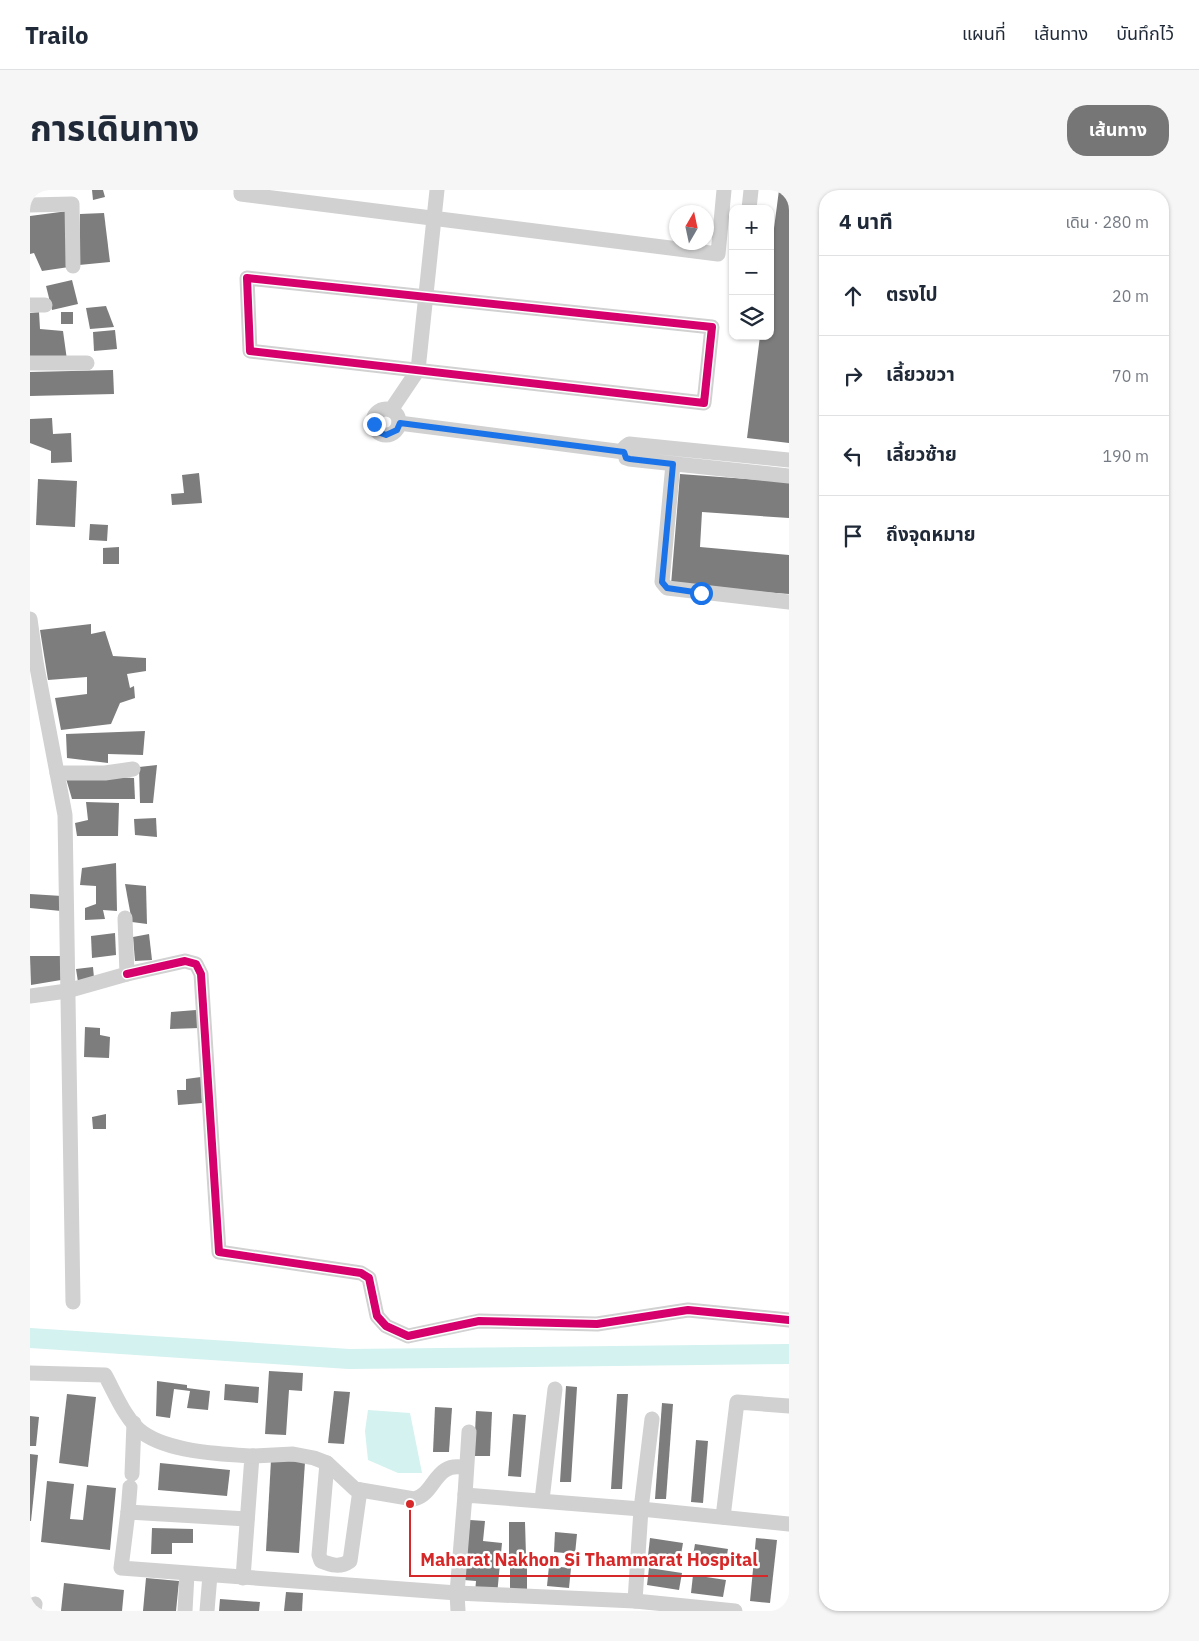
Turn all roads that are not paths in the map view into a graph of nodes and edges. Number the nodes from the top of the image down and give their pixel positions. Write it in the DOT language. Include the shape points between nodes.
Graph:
graph roads {
  1 [pos="241,190"];
  2 [pos="437,190"];
  3 [pos="724,190"];
  4 [pos="751,190"];
  5 [pos="30,205"];
  6 [pos="749,205"];
  7 [pos="434,218"];
  8 [pos="73,266"];
  9 [pos="426,298"];
  10 [pos="45,305"];
  11 [pos="30,306"];
  12 [pos="30,363"];
  13 [pos="87,363"];
  14 [pos="418,370"];
  15 [pos="624,452"];
  16 [pos="770,458"];
  17 [pos="789,460"];
  18 [pos="673,464"];
  19 [pos="769,474"];
  20 [pos="789,476"];
  21 [pos="789,602"];
  22 [pos="30,619"];
  23 [pos="133,769"];
  24 [pos="57,773"];
  25 [pos="125,918"];
  26 [pos="127,974"];
  27 [pos="67,991"];
  28 [pos="30,996"];
  29 [pos="73,1302"];
  30 [pos="789,1320"];
  31 [pos="30,1373"];
  32 [pos="555,1389"];
  33 [pos="789,1406"];
  34 [pos="652,1419"];
  35 [pos="134,1423"];
  36 [pos="468,1432"];
  37 [pos="252,1456"];
  38 [pos="327,1463"];
  39 [pos="466,1468"];
  40 [pos="360,1490"];
  41 [pos="465,1496"];
  42 [pos="542,1500"];
  43 [pos="641,1509"];
  44 [pos="128,1512"];
  45 [pos="722,1517"];
  46 [pos="247,1519"];
  47 [pos="789,1524"];
  48 [pos="188,1574"];
  49 [pos="210,1575"];
  50 [pos="243,1578"];
  51 [pos="457,1593"];
  52 [pos="635,1601"];
  53 [pos="705,1610"];
  54 [pos="184,1611"];
  55 [pos="207,1611"];
  56 [pos="458,1611"];
  57 [pos="734,1611"];
  1 -- 7 [label="street" via="241,194"];
  2 -- 7 [label="street"];
  3 -- 7 [label="street" via="718,254"];
  4 -- 6 [label="street"];
  5 -- 8 [label="street" via="72,204"];
  7 -- 9 [label="street"];
  9 -- 14 [label="street"];
  9 -- 14 [label="street" via="247,278 250,351"];
  9 -- 14 [label="street" via="712,328 704,403"];
  10 -- 11 [label="street"];
  12 -- 13 [label="street"];
  14 -- 15 [label="street" via="395,416"];
  15 -- 16 [label="street" via="629,444"];
  15 -- 18 [label="street" via="630,459"];
  16 -- 17 [label="street"];
  16 -- 19 [label="street"];
  18 -- 19 [label="street"];
  18 -- 21 [label="street" via="662,582 667,588"];
  19 -- 20 [label="street"];
  22 -- 24 [label="street"];
  23 -- 24 [label="street" via="106,773"];
  24 -- 27 [label="street" via="65,815"];
  25 -- 26 [label="street"];
  26 -- 27 [label="street"];
  26 -- 30 [label="street" via="185,961 196,964 201,974 219,1252 361,1273 369,1278 377,1316 386,1326 408,1336 479,1321 597,1324 688,1310"];
  27 -- 28 [label="street"];
  27 -- 29 [label="street"];
  31 -- 35 [label="street" via="104,1375"];
  32 -- 42 [label="street"];
  33 -- 45 [label="street" via="737,1402"];
  34 -- 43 [label="street"];
  35 -- 37 [label="street" via="143,1433 168,1446"];
  35 -- 44 [label="street"];
  36 -- 39 [label="street"];
  37 -- 38 [label="street" via="293,1454"];
  37 -- 46 [label="street"];
  38 -- 40 [label="street"];
  38 -- 40 [label="street" via="321,1561 336,1566 350,1561"];
  39 -- 40 [label="street" via="457,1465 440,1473 422,1496 414,1500"];
  39 -- 41 [label="street"];
  41 -- 42 [label="street"];
  41 -- 51 [label="street"];
  42 -- 43 [label="street"];
  43 -- 45 [label="street"];
  43 -- 52 [label="street"];
  44 -- 46 [label="street"];
  44 -- 48 [label="street" via="121,1568"];
  45 -- 47 [label="street"];
  46 -- 50 [label="street"];
  48 -- 49 [label="street"];
  48 -- 54 [label="street"];
  49 -- 50 [label="street"];
  49 -- 55 [label="street"];
  50 -- 51 [label="street"];
  51 -- 52 [label="street"];
  51 -- 56 [label="street"];
  52 -- 53 [label="street"];
  53 -- 57 [label="street"];
}
